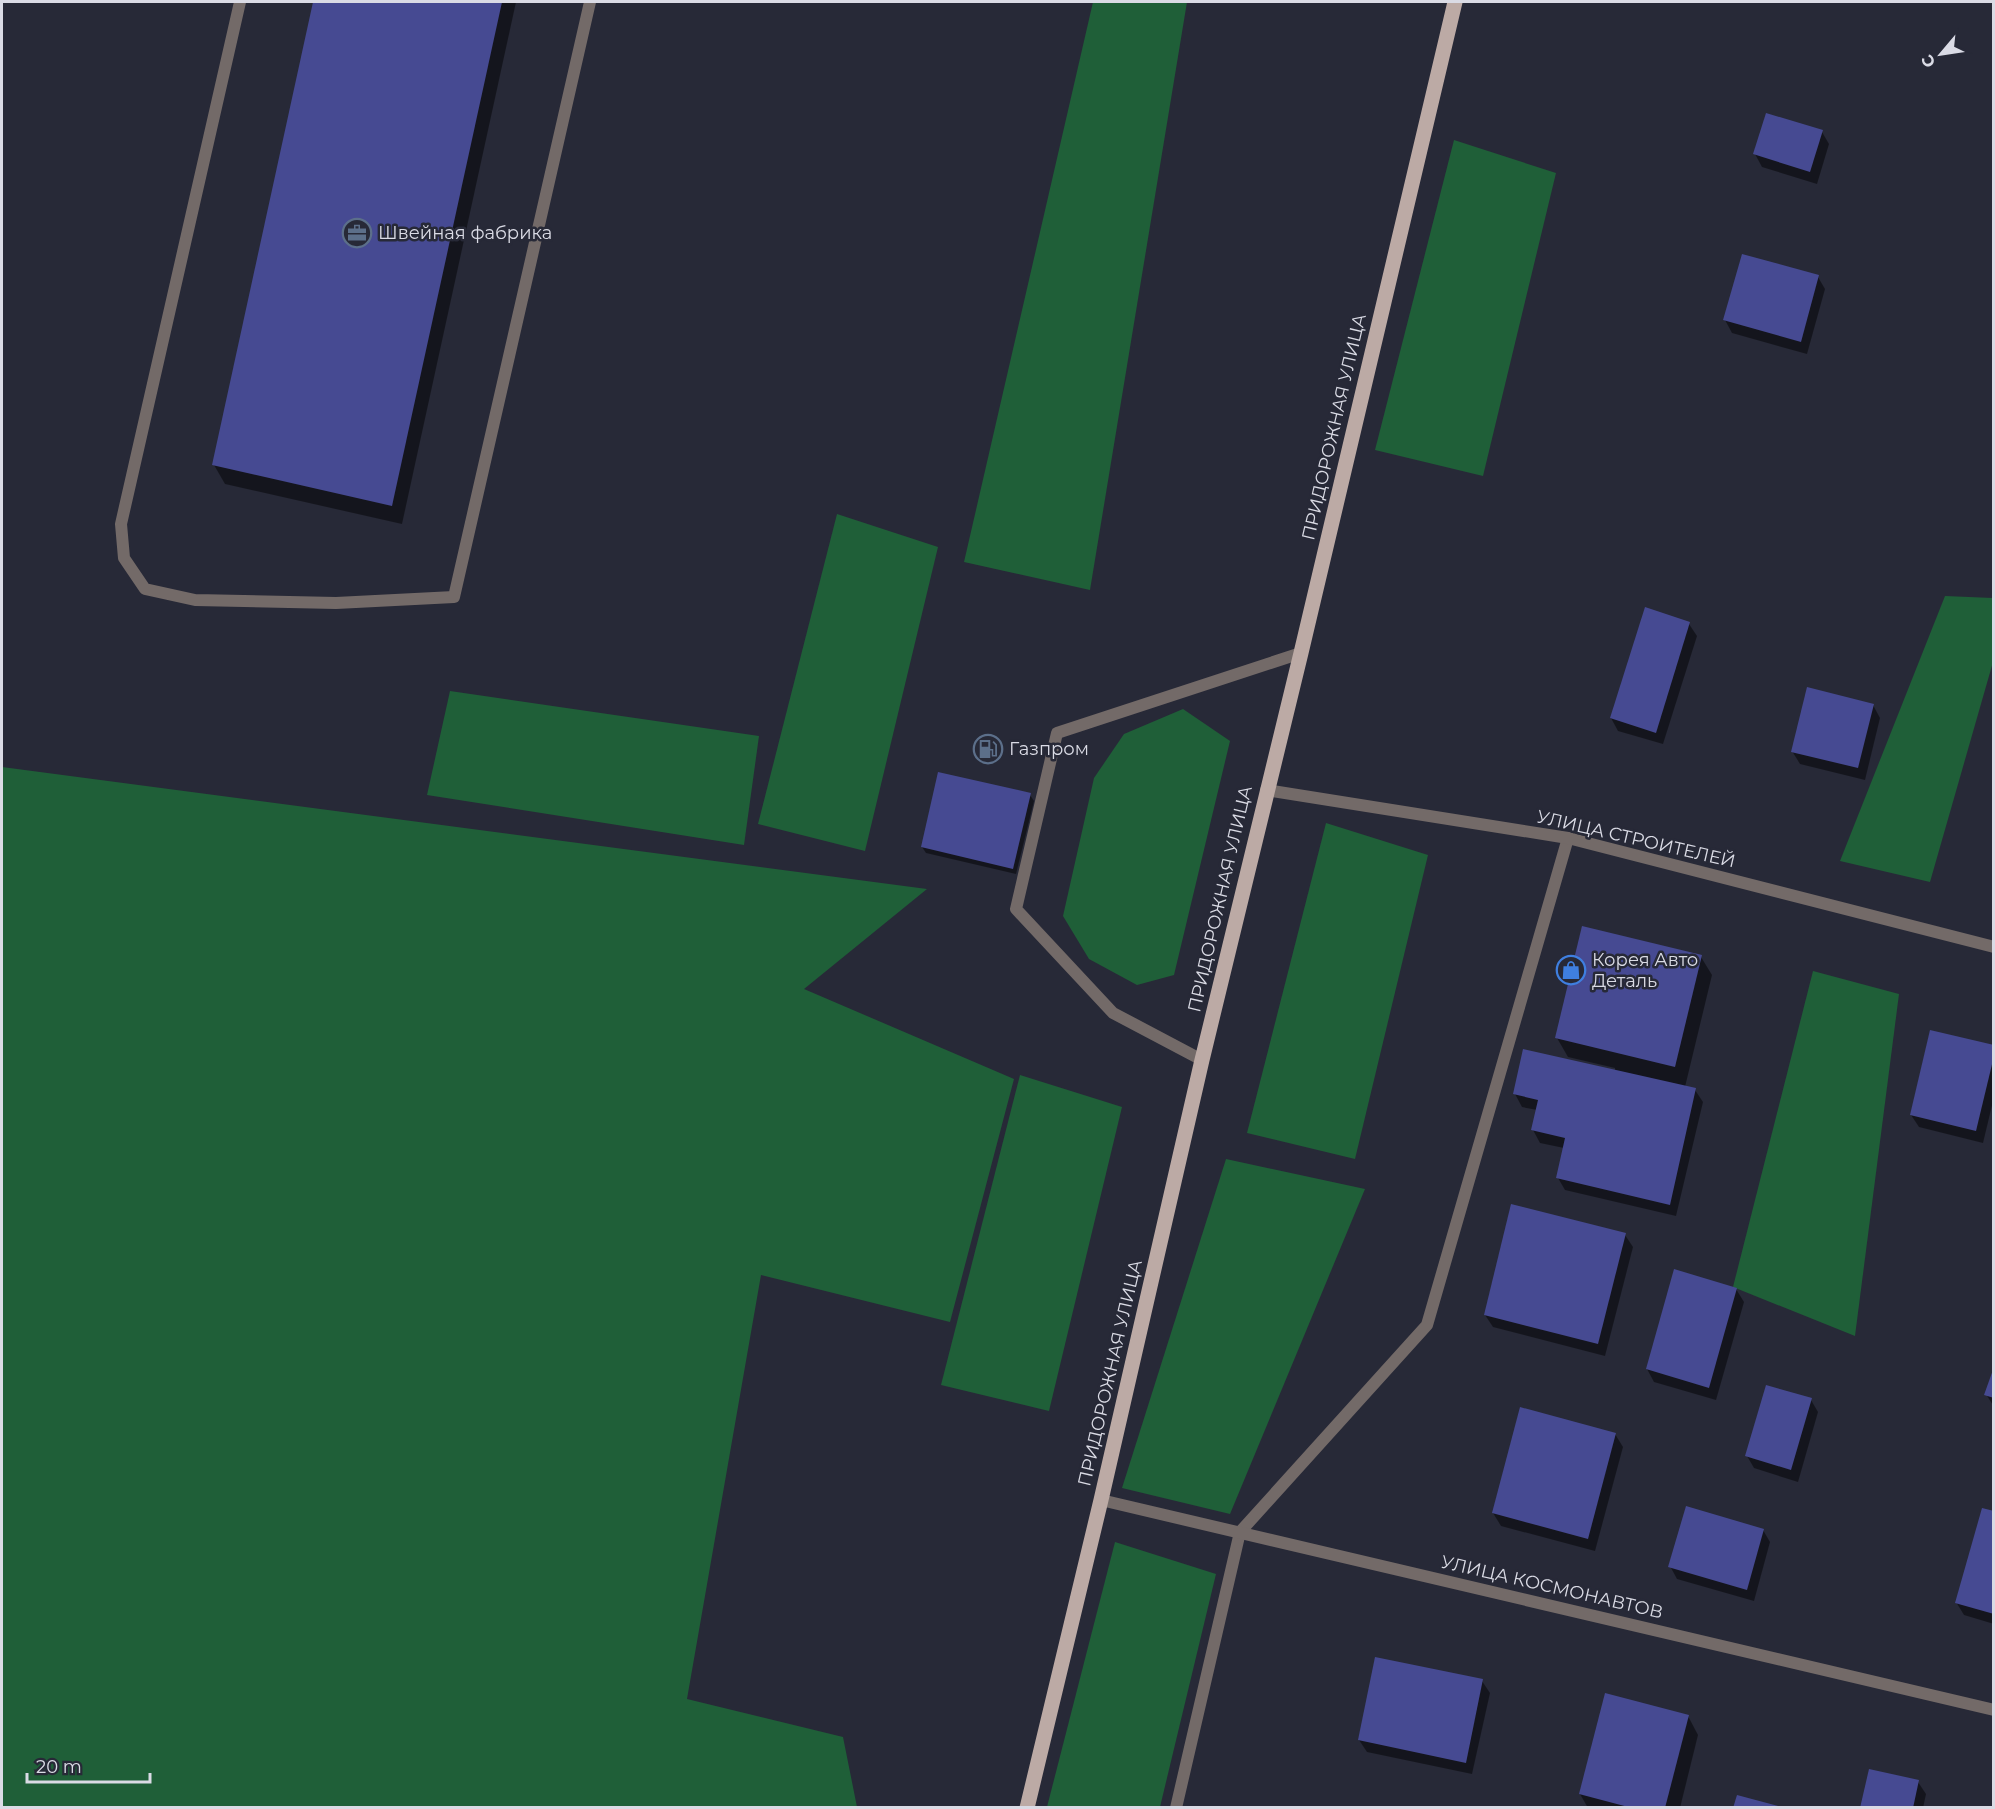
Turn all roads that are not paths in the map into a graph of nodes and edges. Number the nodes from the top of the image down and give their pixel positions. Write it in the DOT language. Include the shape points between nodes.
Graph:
graph roads {
  1 [pos="240,2"];
  2 [pos="590,2"];
  3 [pos="1455,2"];
  4 [pos="1301,653"];
  5 [pos="1266,790"];
  6 [pos="1568,838"];
  7 [pos="1994,947"];
  8 [pos="1202,1060"];
  9 [pos="1101,1500"];
  10 [pos="1240,1532"];
  11 [pos="1994,1710"];
  12 [pos="1027,1808"];
  13 [pos="1176,1808"];
  1 -- 2 [label="street" via="121,524 124,558 145,589 195,600 336,603 454,597"];
  3 -- 4 [label="main road, ПРИДОРОЖНАЯ УЛИЦА"];
  4 -- 5 [label="main road, ПРИДОРОЖНАЯ УЛИЦА"];
  4 -- 8 [label="street" via="1058,733 1055,744 1016,909 1113,1013"];
  5 -- 6 [label="street, УЛИЦА СТРОИТЕЛЕЙ"];
  5 -- 8 [label="main road, ПРИДОРОЖНАЯ УЛИЦА"];
  6 -- 7 [label="street, УЛИЦА СТРОИТЕЛЕЙ"];
  6 -- 10 [label="street" via="1427,1325"];
  8 -- 9 [label="main road, ПРИДОРОЖНАЯ УЛИЦА"];
  9 -- 10 [label="street, УЛИЦА КОСМОНАВТОВ"];
  9 -- 12 [label="main road, ПРИДОРОЖНАЯ УЛИЦА"];
  10 -- 11 [label="street, УЛИЦА КОСМОНАВТОВ"];
  10 -- 13 [label="street"];
}
